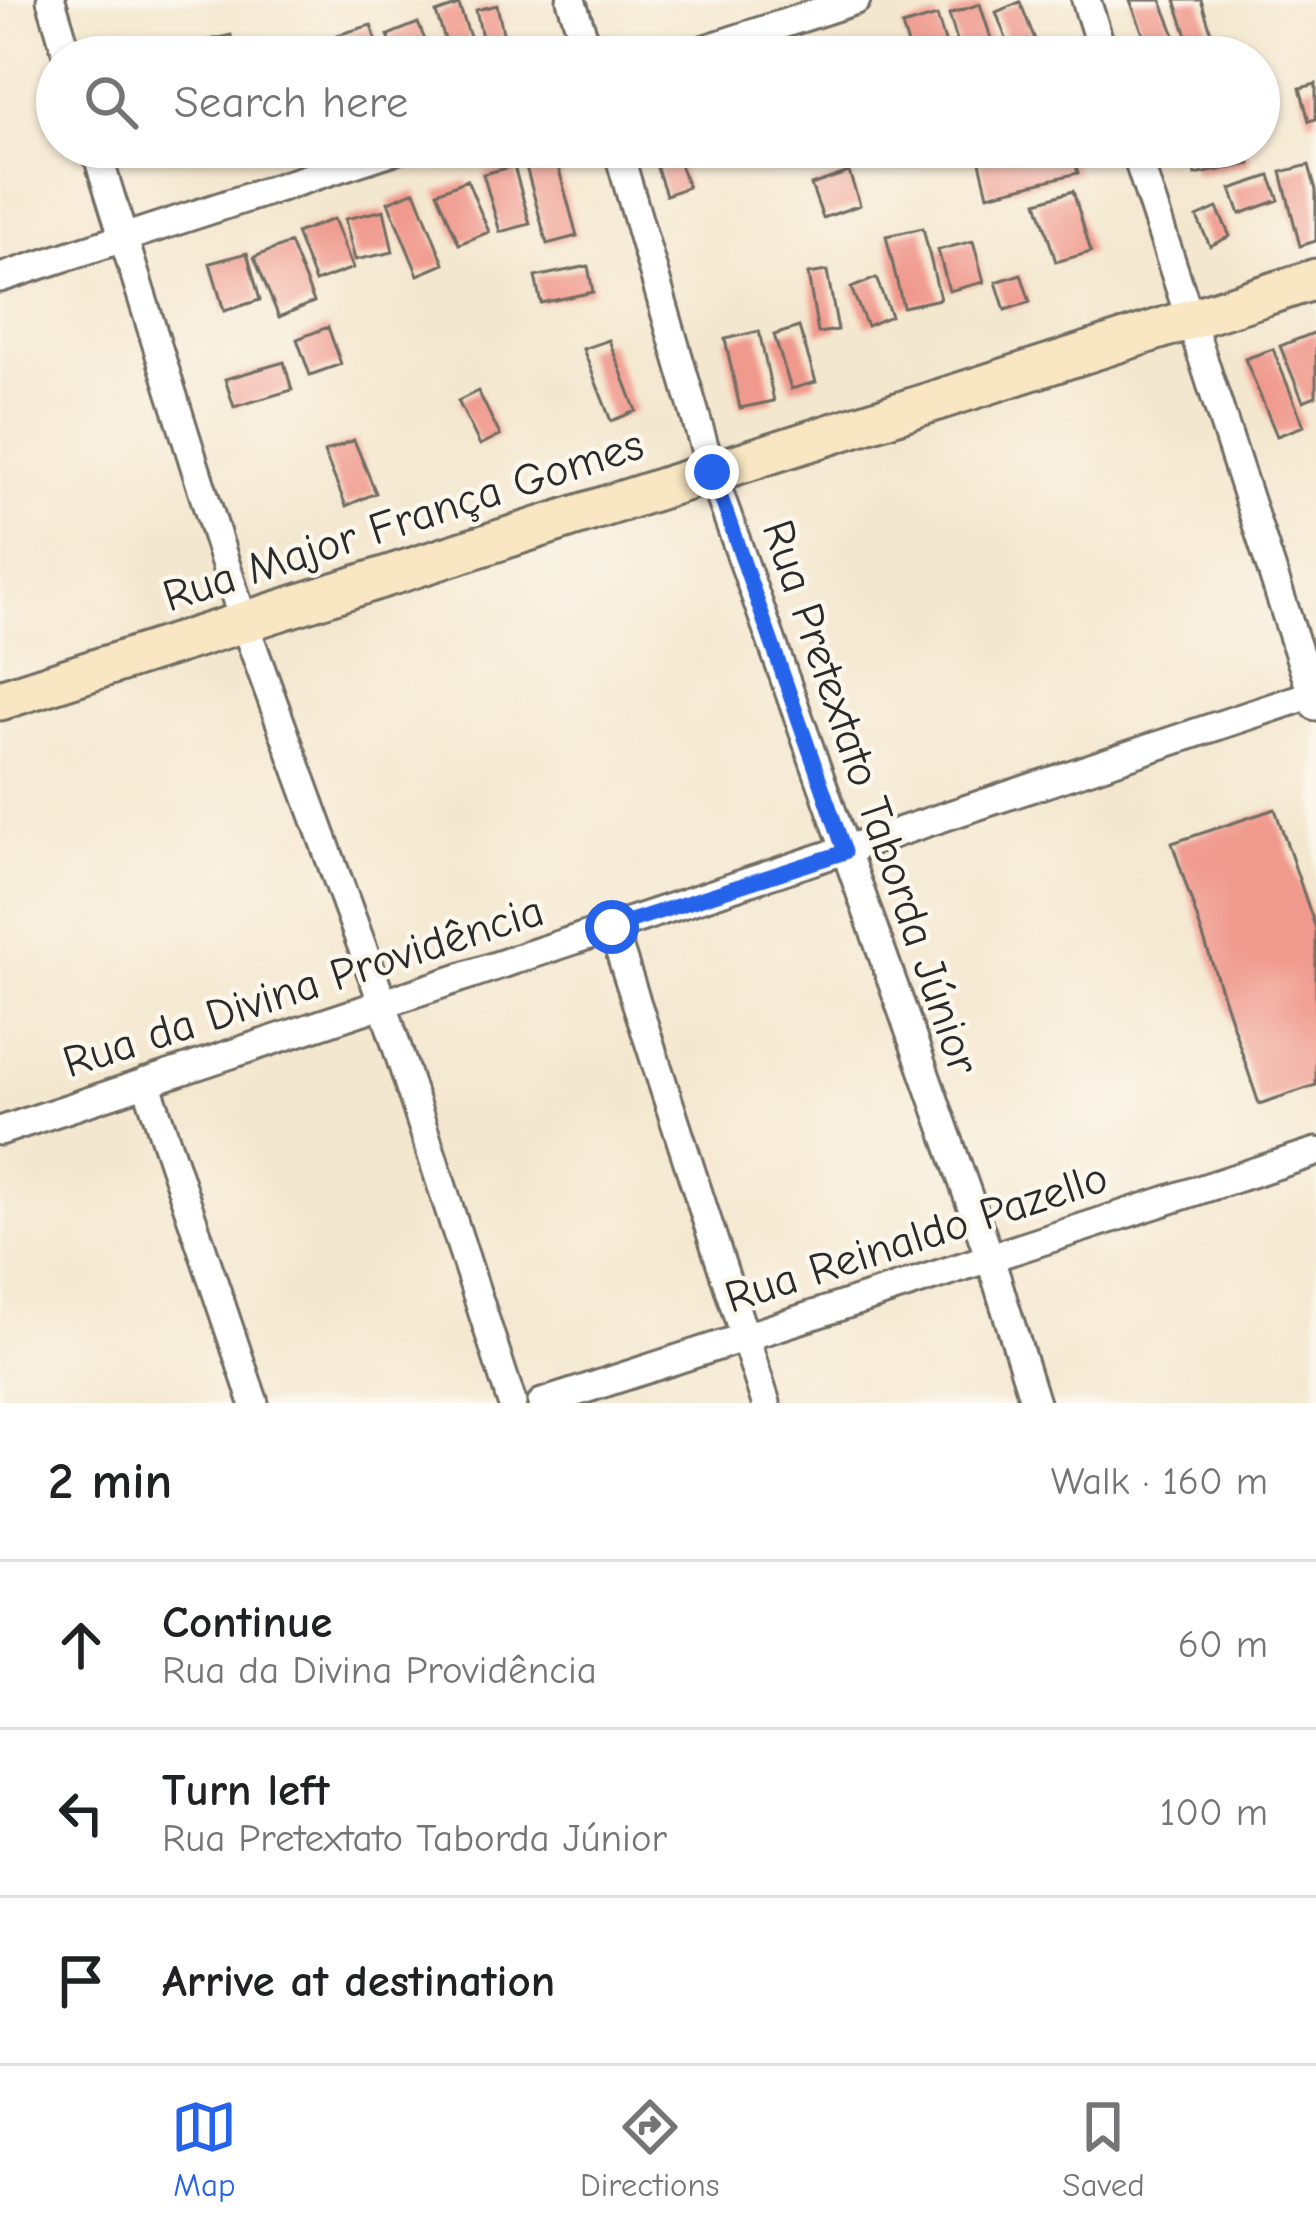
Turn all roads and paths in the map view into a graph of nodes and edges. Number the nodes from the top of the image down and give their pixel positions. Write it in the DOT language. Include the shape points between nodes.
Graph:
graph roads {
  1 [pos="52,0"];
  2 [pos="571,0"];
  3 [pos="856,0"];
  4 [pos="1085,0"];
  5 [pos="62,36"];
  6 [pos="583,36"];
  7 [pos="745,36"];
  8 [pos="1097,36"];
  9 [pos="101,168"];
  10 [pos="339,168"];
  11 [pos="623,168"];
  12 [pos="1141,168"];
  13 [pos="122,238"];
  14 [pos="0,278"];
  15 [pos="1316,279"];
  16 [pos="1190,318"];
  17 [pos="712,472"];
  18 [pos="243,620"];
  19 [pos="1315,697"];
  20 [pos="0,700"];
  21 [pos="845,852"];
  22 [pos="612,927"];
  23 [pos="383,1004"];
  24 [pos="146,1082"];
  25 [pos="0,1131"];
  26 [pos="1316,1152"];
  27 [pos="990,1258"];
  28 [pos="744,1337"];
  29 [pos="254,1403"];
  30 [pos="512,1403"];
  31 [pos="542,1403"];
  32 [pos="766,1403"];
  33 [pos="1035,1403"];
  1 -- 5 [label="street"];
  2 -- 6 [label="street"];
  3 -- 7 [label="street"];
  4 -- 8 [label="street"];
  9 -- 13 [label="street"];
  10 -- 13 [label="street"];
  11 -- 17 [label="street, Rua Pretextato Taborda Júnior"];
  12 -- 16 [label="street"];
  13 -- 14 [label="street"];
  13 -- 18 [label="street"];
  15 -- 16 [label="main road, Rua Major França Gomes"];
  16 -- 17 [label="main road, Rua Major França Gomes"];
  16 -- 19 [label="street"];
  17 -- 18 [label="main road, Rua Major França Gomes"];
  17 -- 21 [label="street, Rua Pretextato Taborda Júnior"];
  18 -- 20 [label="main road, Rua Major França Gomes"];
  18 -- 23 [label="street"];
  19 -- 21 [label="street, Rua da Divina Providência"];
  21 -- 22 [label="street, Rua da Divina Providência"];
  21 -- 27 [label="street, Rua Pretextato Taborda Júnior"];
  22 -- 23 [label="street, Rua da Divina Providência"];
  22 -- 28 [label="street"];
  23 -- 24 [label="street, Rua da Divina Providência"];
  23 -- 30 [label="street"];
  24 -- 25 [label="street, Rua da Divina Providência"];
  24 -- 29 [label="street"];
  26 -- 27 [label="street, Rua Reinaldo Pazello"];
  27 -- 28 [label="street, Rua Reinaldo Pazello"];
  27 -- 33 [label="street, Rua Pretextato Taborda Júnior"];
  28 -- 31 [label="street, Rua Reinaldo Pazello"];
  28 -- 32 [label="street"];
}
